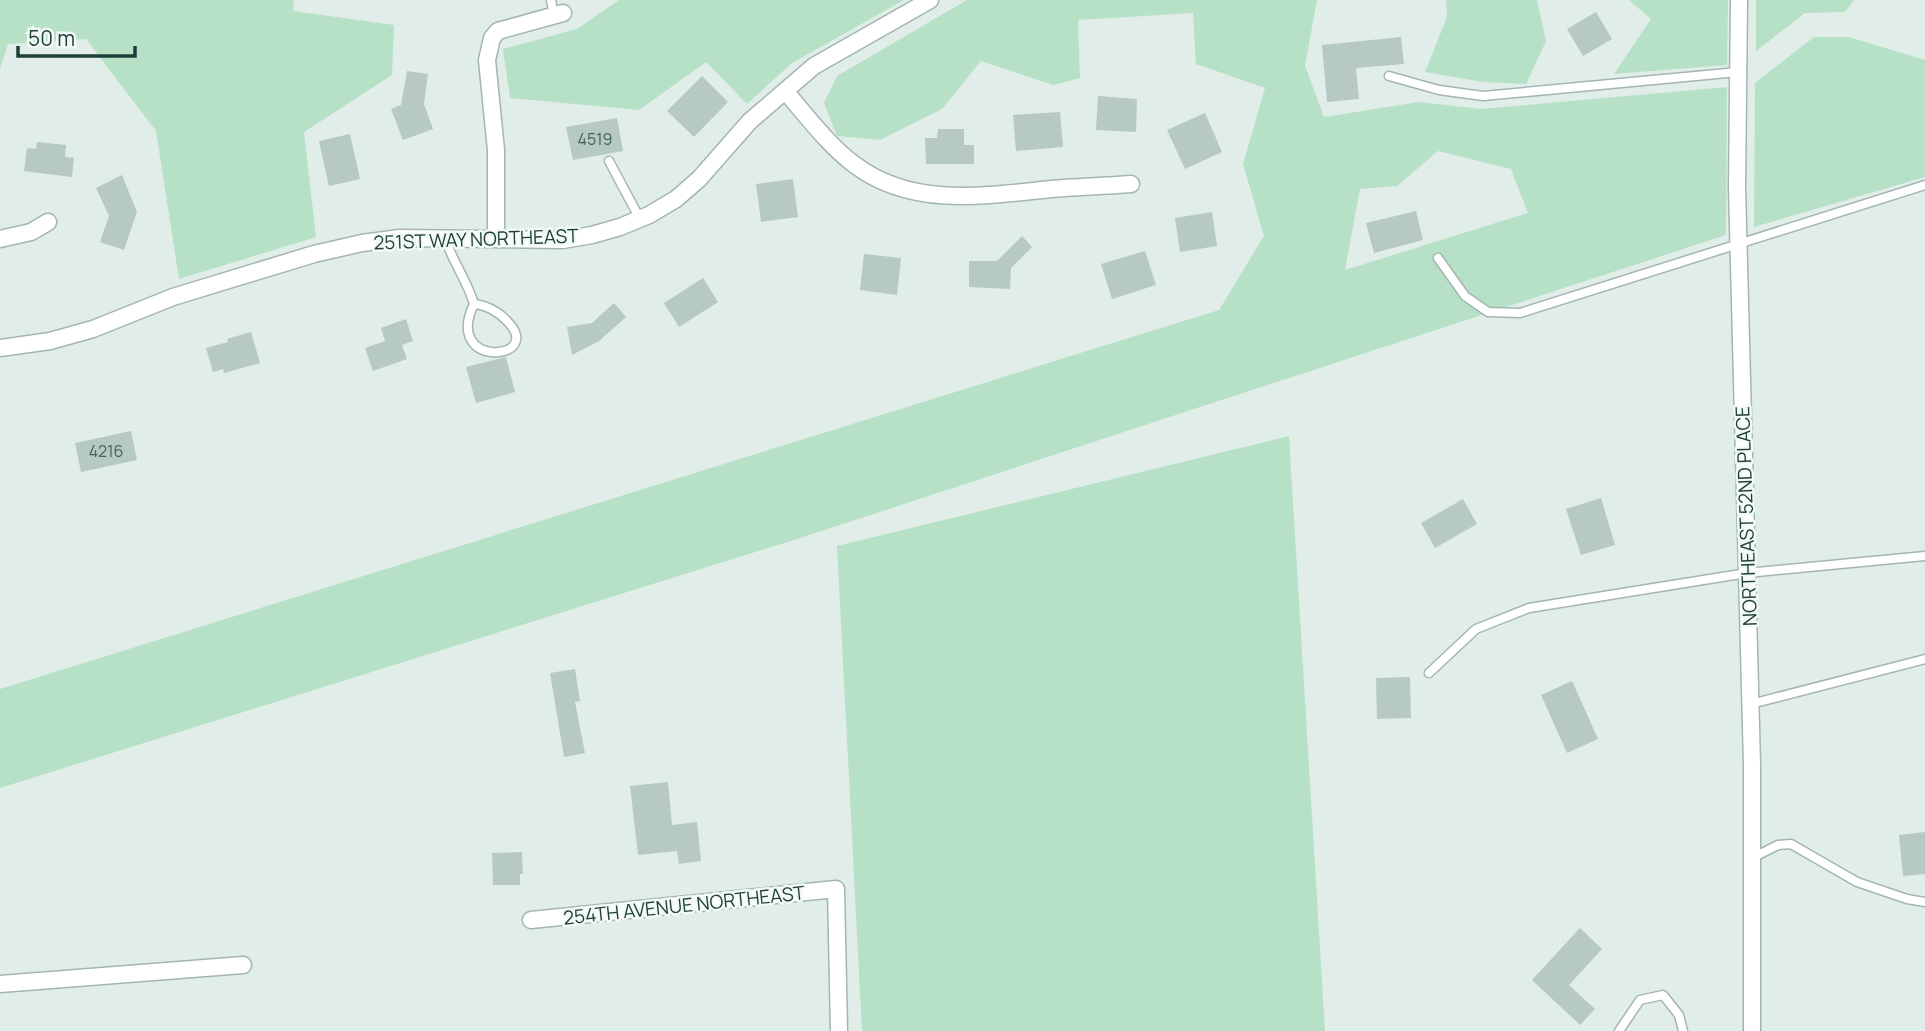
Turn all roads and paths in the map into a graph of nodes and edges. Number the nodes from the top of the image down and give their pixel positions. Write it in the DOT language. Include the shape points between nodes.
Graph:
graph roads {
  1 [pos="930,0"];
  2 [pos="1739,0"];
  3 [pos="556,9"];
  4 [pos="1738,72"];
  5 [pos="1390,76"];
  6 [pos="785,91"];
  7 [pos="609,161"];
  8 [pos="1131,184"];
  9 [pos="1925,185"];
  10 [pos="640,219"];
  11 [pos="48,222"];
  12 [pos="445,238"];
  13 [pos="496,238"];
  14 [pos="0,239"];
  15 [pos="1738,242"];
  16 [pos="1438,258"];
  17 [pos="474,304"];
  18 [pos="0,348"];
  19 [pos="1925,556"];
  20 [pos="1747,573"];
  21 [pos="1925,659"];
  22 [pos="1429,673"];
  23 [pos="1751,704"];
  24 [pos="1752,858"];
  25 [pos="1925,902"];
  26 [pos="531,920"];
  27 [pos="243,965"];
  28 [pos="0,984"];
  29 [pos="839,1031"];
  30 [pos="1619,1031"];
  31 [pos="1683,1031"];
  32 [pos="1752,1031"];
  1 -- 6 [label="street, 251ST WAY NORTHEAST" via="814,66"];
  2 -- 4 [label="street, NORTHEAST 52ND PLACE"];
  3 -- 13 [label="street" via="498,32 488,48 496,150"];
  4 -- 5 [label="lane" via="1483,96"];
  4 -- 15 [label="street, NORTHEAST 52ND PLACE"];
  6 -- 8 [label="street" via="855,166 886,183 924,194 957,197"];
  6 -- 10 [label="street, 251ST WAY NORTHEAST" via="750,121 691,186"];
  7 -- 10 [label="lane"];
  9 -- 15 [label="lane"];
  10 -- 13 [label="street, 251ST WAY NORTHEAST" via="563,240"];
  11 -- 14 [label="street" via="32,232"];
  12 -- 13 [label="street, 251ST WAY NORTHEAST"];
  12 -- 17 [label="lane"];
  12 -- 18 [label="street, 251ST WAY NORTHEAST" via="400,238 314,254 173,297 93,329"];
  15 -- 16 [label="lane" via="1520,313 1488,312 1465,296"];
  15 -- 20 [label="street, NORTHEAST 52ND PLACE"];
  17 -- 17 [label="lane" via="468,332 475,346 505,353 514,347 514,330 508,322"];
  19 -- 20 [label="lane"];
  20 -- 22 [label="lane" via="1529,608 1476,629"];
  20 -- 23 [label="street, NORTHEAST 52ND PLACE"];
  21 -- 23 [label="lane"];
  23 -- 24 [label="street, NORTHEAST 52ND PLACE"];
  24 -- 25 [label="lane" via="1791,844 1857,882"];
  24 -- 32 [label="street, NORTHEAST 52ND PLACE"];
  26 -- 29 [label="street, 254TH AVENUE NORTHEAST" via="836,889"];
  27 -- 28 [label="street"];
  30 -- 31 [label="lane" via="1640,1000 1663,995 1679,1015"];
}
